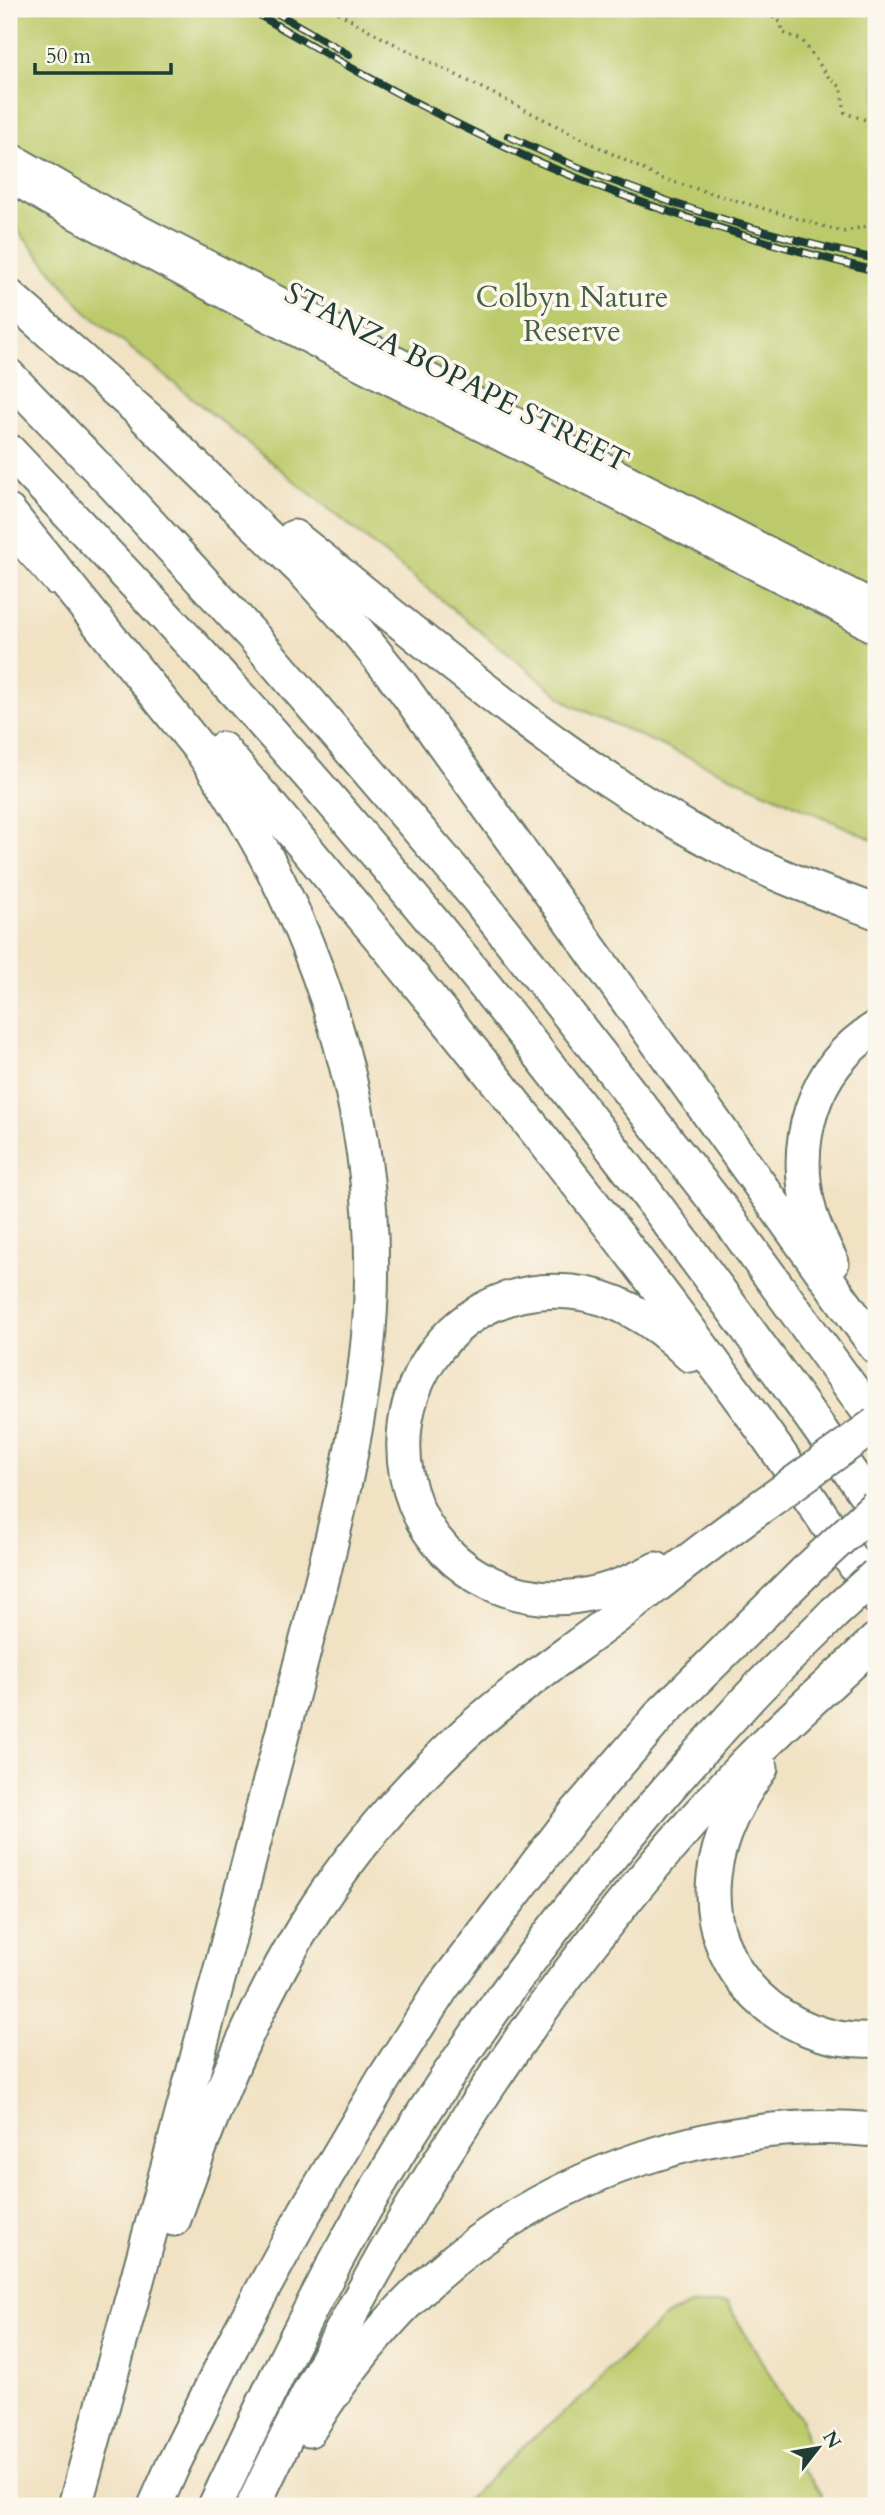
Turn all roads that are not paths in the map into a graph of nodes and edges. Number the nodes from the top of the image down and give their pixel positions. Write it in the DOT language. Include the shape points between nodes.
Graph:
graph roads {
  1 [pos="9,155"];
  2 [pos="9,178"];
  3 [pos="9,296"];
  4 [pos="9,376"];
  5 [pos="145,417"];
  6 [pos="9,451"];
  7 [pos="11,525"];
  8 [pos="55,594"];
  9 [pos="876,605"];
  10 [pos="876,631"];
  11 [pos="251,853"];
  12 [pos="876,912"];
  13 [pos="312,954"];
  14 [pos="876,1028"];
  15 [pos="876,1336"];
  16 [pos="876,1347"];
  17 [pos="876,1423"];
  18 [pos="809,1500"];
  19 [pos="876,1508"];
  20 [pos="751,1514"];
  21 [pos="876,1575"];
  22 [pos="876,1597"];
  23 [pos="876,1640"];
  24 [pos="847,1668"];
  25 [pos="876,2040"];
  26 [pos="876,2130"];
  27 [pos="75,2506"];
  28 [pos="155,2506"];
  29 [pos="215,2506"];
  30 [pos="253,2506"];
  31 [pos="265,2506"];
  1 -- 9 [label="main road, STANZA BOPAPE STREET" via="104,210"];
  2 -- 10 [label="main road, STANZA BOPAPE STREET" via="321,346"];
  3 -- 5 [label="highway"];
  4 -- 17 [label="highway" via="251,634 478,898 722,1210"];
  5 -- 12 [label="highway" via="549,739 643,803 744,859"];
  5 -- 16 [label="highway" via="305,573 401,685"];
  6 -- 19 [label="highway" via="220,676 475,973 711,1278"];
  7 -- 8 [label="lane"];
  7 -- 13 [label="highway" via="177,719 221,779 273,868"];
  7 -- 18 [label="highway" via="184,704 456,1028 695,1338"];
  11 -- 13 [label="lane"];
  13 -- 27 [label="highway" via="350,1082 367,1186 370,1304 360,1400 344,1493 276,1758"];
  14 -- 15 [label="highway" via="838,1059 824,1082 813,1102 803,1149 806,1193 817,1232"];
  17 -- 20 [label="highway, bridge"];
  18 -- 20 [label="highway" via="699,1363 650,1320 610,1300 550,1291 505,1300 474,1314 453,1331 415,1383 404,1429 404,1452 419,1514 451,1558 500,1588 545,1599 611,1590 637,1580"];
  18 -- 22 [label="highway"];
  19 -- 28 [label="highway, bridge" via="662,1713 575,1814 442,1988 304,2212 232,2346"];
  20 -- 27 [label="highway" via="457,1740 383,1819 317,1906 278,1971 223,2089"];
  21 -- 29 [label="highway, bridge" via="746,1700 597,1871 526,1964 377,2189 305,2319"];
  23 -- 24 [label="highway"];
  24 -- 25 [label="highway" via="767,1760 739,1803 716,1860 713,1889 725,1948 760,2000 808,2031 854,2042"];
  24 -- 30 [label="highway" via="747,1762 634,1890 488,2085 372,2273"];
  26 -- 31 [label="highway" via="792,2130 689,2146 601,2174 533,2206 456,2258 381,2333 330,2397"];
}
